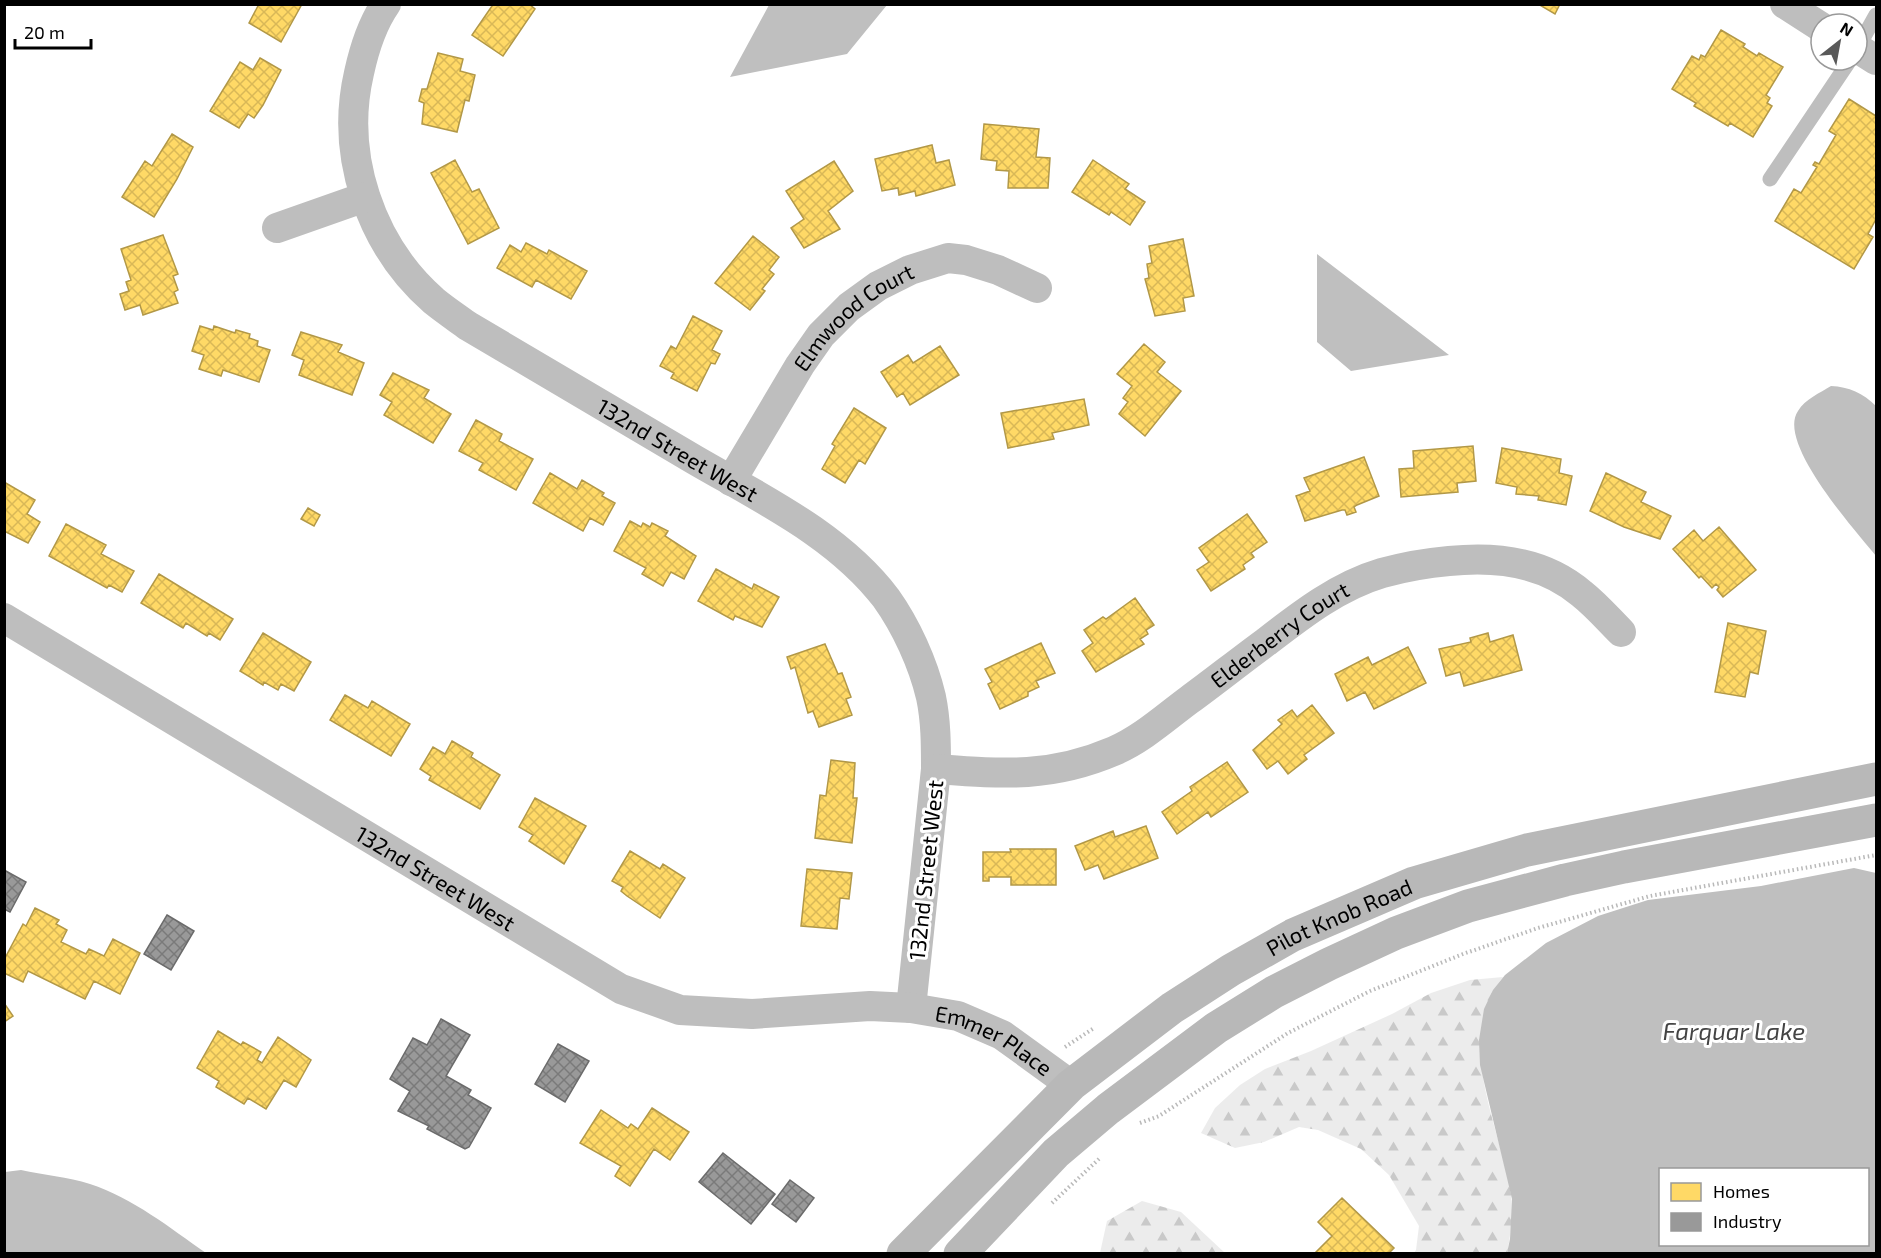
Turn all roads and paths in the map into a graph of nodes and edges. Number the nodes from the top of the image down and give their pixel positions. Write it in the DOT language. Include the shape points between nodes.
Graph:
graph roads {
  1 [pos="386,4"];
  2 [pos="1785,4"];
  3 [pos="1809,19"];
  4 [pos="1842,72"];
  5 [pos="1770,179"];
  6 [pos="365,197"];
  7 [pos="278,228"];
  8 [pos="1037,288"];
  9 [pos="731,481"];
  10 [pos="4,618"];
  11 [pos="1621,632"];
  12 [pos="936,769"];
  13 [pos="1876,779"];
  14 [pos="1876,820"];
  15 [pos="1876,855"];
  16 [pos="911,1008"];
  17 [pos="1071,1085"];
  18 [pos="1119,1118"];
  19 [pos="1106,1152"];
  20 [pos="1051,1204"];
  21 [pos="903,1254"];
  22 [pos="960,1254"];
  1 -- 6 [label="street, 132nd Street West" via="364,51 354,96 354,148"];
  2 -- 3 [label="street"];
  4 -- 5 [label="lane"];
  6 -- 7 [label="street"];
  6 -- 9 [label="street, 132nd Street West" via="382,236 405,270 434,301 468,326"];
  8 -- 9 [label="street, Elmwood Court" via="998,270 948,258 878,286 821,335"];
  9 -- 12 [label="street, 132nd Street West" via="837,547 886,599 905,630 931,697"];
  10 -- 16 [label="street, 132nd Street West" via="621,989 680,1010 752,1014 870,1006"];
  11 -- 12 [label="street, Elderberry Court" via="1581,592 1547,572 1514,561 1468,559 1424,563 1381,573 1339,591 1117,750 1080,764 1041,772 999,774"];
  12 -- 16 [label="street, 132nd Street West"];
  13 -- 17 [label="main road, Pilot Knob Road" via="1527,850 1414,882 1293,935 1231,970 1172,1008"];
  14 -- 18 [label="main road, Pilot Knob Road" via="1565,880 1468,906 1396,933 1274,992 1216,1028"];
  15 -- 18 [label="path" via="1650,896 1463,954 1370,992 1288,1033 1159,1116"];
  16 -- 17 [label="street, Emmer Place" via="958,1016 1002,1035"];
  17 -- 18 [label="main road"];
  17 -- 21 [label="main road, Pilot Knob Road"];
  18 -- 22 [label="main road, Pilot Knob Road" via="1056,1152"];
  19 -- 20 [label="path"];
}
